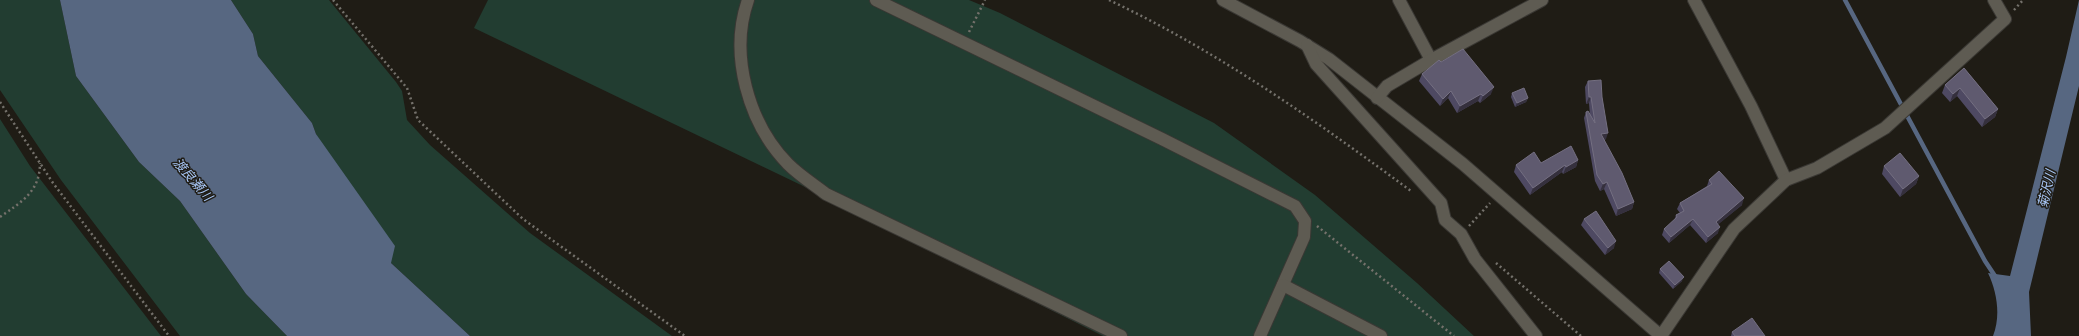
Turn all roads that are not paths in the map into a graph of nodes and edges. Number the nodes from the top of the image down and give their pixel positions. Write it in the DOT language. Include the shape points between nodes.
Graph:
graph roads {
  1 [pos="748,0"];
  2 [pos="876,0"];
  3 [pos="1223,0"];
  4 [pos="1399,0"];
  5 [pos="1542,0"];
  6 [pos="1694,0"];
  7 [pos="1994,0"];
  8 [pos="1307,45"];
  9 [pos="1431,60"];
  10 [pos="1377,98"];
  11 [pos="1786,180"];
  12 [pos="1283,285"];
  13 [pos="1121,336"];
  14 [pos="1260,336"];
  15 [pos="1381,336"];
  16 [pos="1536,336"];
  17 [pos="1661,336"];
  1 -- 13 [label="street" via="743,14 742,42 742,67 746,89 756,116 770,142 788,164 826,194"];
  2 -- 12 [label="street" via="1290,203 1301,213 1305,221 1304,237"];
  3 -- 8 [label="street"];
  4 -- 9 [label="street"];
  5 -- 9 [label="street"];
  6 -- 11 [label="street" via="1751,106"];
  7 -- 11 [label="street" via="2004,19 1885,128 1817,168"];
  8 -- 10 [label="street" via="1329,59"];
  8 -- 16 [label="street" via="1316,64 1441,203 1445,220 1461,234 1475,259"];
  9 -- 10 [label="street" via="1387,86"];
  10 -- 17 [label="street" via="1463,164"];
  11 -- 17 [label="street" via="1734,229"];
  12 -- 14 [label="street"];
  12 -- 15 [label="street"];
}
